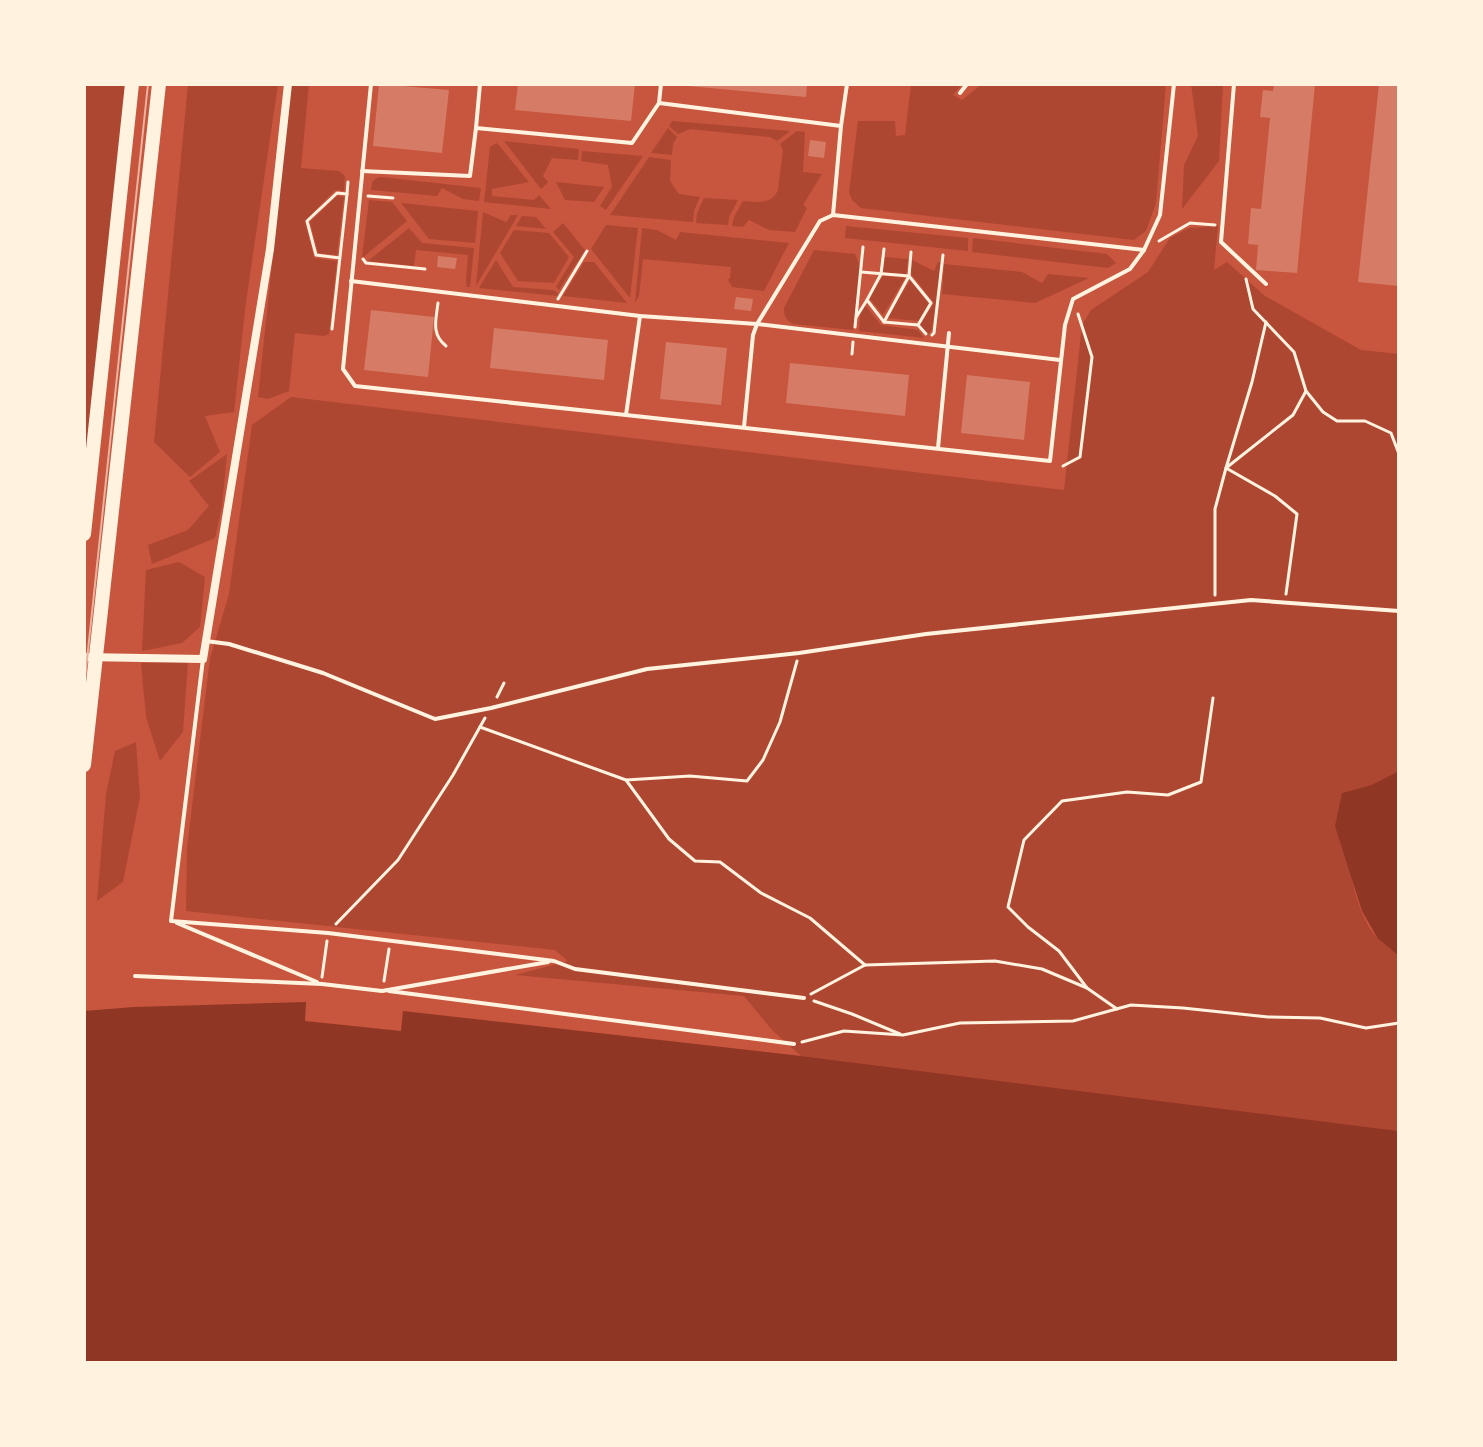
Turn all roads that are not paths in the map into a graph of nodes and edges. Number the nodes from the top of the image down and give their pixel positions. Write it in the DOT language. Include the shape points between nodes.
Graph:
graph roads {
  1 [pos="132,84"];
  2 [pos="159,84"];
  3 [pos="288,84"];
  4 [pos="371,84"];
  5 [pos="480,84"];
  6 [pos="661,84"];
  7 [pos="847,84"];
  8 [pos="967,84"];
  9 [pos="1174,84"];
  10 [pos="1234,84"];
  11 [pos="960,93"];
  12 [pos="659,103"];
  13 [pos="841,126"];
  14 [pos="476,128"];
  15 [pos="362,171"];
  16 [pos="833,215"];
  17 [pos="1144,250"];
  18 [pos="351,281"];
  19 [pos="1266,284"];
  20 [pos="640,316"];
  21 [pos="757,324"];
  22 [pos="949,333"];
  23 [pos="947,347"];
  24 [pos="1060,360"];
  25 [pos="626,415"];
  26 [pos="744,427"];
  27 [pos="938,448"];
  28 [pos="84,534"];
  29 [pos="1399,611"];
  30 [pos="206,641"];
  31 [pos="84,657"];
  32 [pos="203,659"];
  33 [pos="84,765"];
  34 [pos="171,921"];
  35 [pos="554,961"];
  36 [pos="135,976"];
  37 [pos="322,984"];
  38 [pos="382,991"];
  39 [pos="804,998"];
  40 [pos="794,1044"];
  1 -- 28 [label="main road"];
  2 -- 33 [label="main road"];
  3 -- 30 [label="street" via="270,249"];
  4 -- 15 [label="lane"];
  5 -- 14 [label="lane"];
  6 -- 12 [label="lane"];
  7 -- 13 [label="lane"];
  8 -- 11 [label="lane"];
  9 -- 17 [label="lane" via="1160,215"];
  10 -- 19 [label="lane" via="1221,242"];
  12 -- 13 [label="lane"];
  12 -- 14 [label="lane" via="632,143"];
  13 -- 16 [label="lane"];
  14 -- 15 [label="lane" via="470,176"];
  15 -- 18 [label="lane"];
  16 -- 17 [label="lane"];
  16 -- 21 [label="lane" via="820,221"];
  17 -- 24 [label="lane" via="1130,269 1073,299"];
  18 -- 20 [label="lane"];
  18 -- 25 [label="lane" via="343,369 355,386"];
  20 -- 21 [label="lane"];
  20 -- 25 [label="lane"];
  21 -- 23 [label="lane"];
  21 -- 26 [label="lane"];
  22 -- 23 [label="lane"];
  23 -- 24 [label="lane"];
  23 -- 27 [label="lane"];
  24 -- 27 [label="lane" via="1050,461"];
  25 -- 26 [label="lane"];
  26 -- 27 [label="lane"];
  29 -- 30 [label="lane" via="1251,600 926,634 647,669 435,719 323,673"];
  30 -- 32 [label="street"];
  31 -- 32 [label="street"];
  32 -- 34 [label="lane"];
  34 -- 35 [label="lane" via="328,933"];
  34 -- 37 [label="lane"];
  35 -- 38 [label="lane"];
  35 -- 39 [label="lane" via="575,969"];
  36 -- 37 [label="lane"];
  37 -- 38 [label="lane"];
  38 -- 40 [label="lane"];
}
